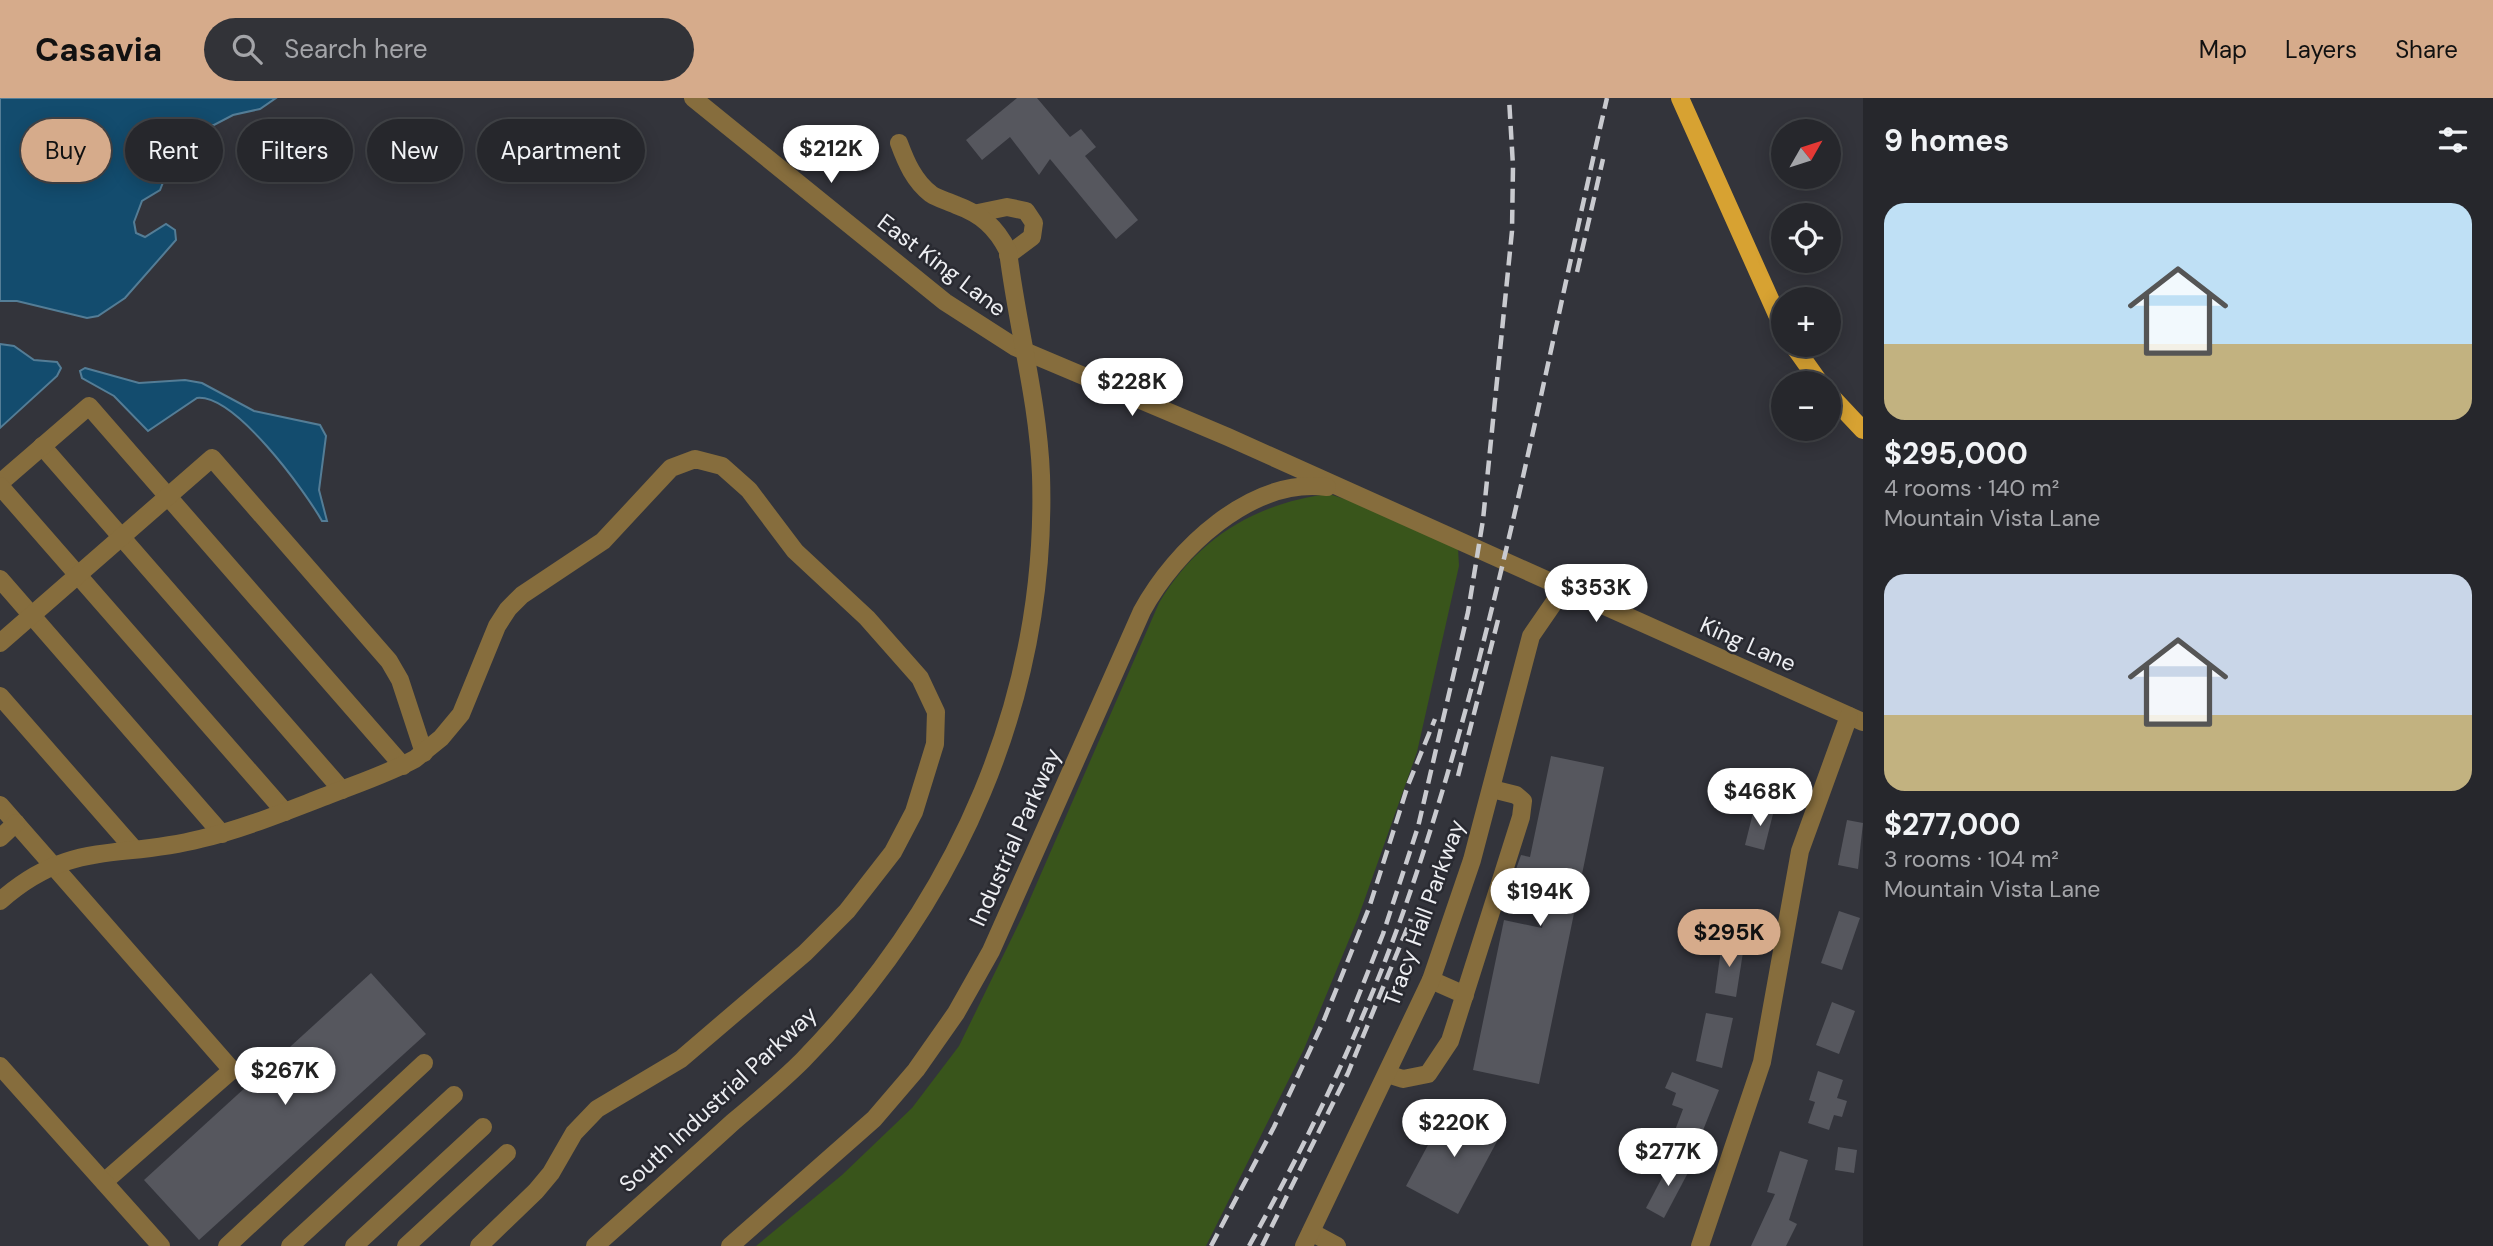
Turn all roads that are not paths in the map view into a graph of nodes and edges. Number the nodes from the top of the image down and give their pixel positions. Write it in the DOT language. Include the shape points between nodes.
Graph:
graph roads {
  1 [pos="693,98"];
  2 [pos="1680,98"];
  3 [pos="899,143"];
  4 [pos="978,214"];
  5 [pos="1008,255"];
  6 [pos="1771,301"];
  7 [pos="1026,352"];
  8 [pos="1841,407"];
  9 [pos="1863,430"];
  10 [pos="42,446"];
  11 [pos="0,485"];
  12 [pos="1344,491"];
  13 [pos="168,497"];
  14 [pos="122,537"];
  15 [pos="78,575"];
  16 [pos="0,579"];
  17 [pos="1564,588"];
  18 [pos="32,615"];
  19 [pos="0,643"];
  20 [pos="0,696"];
  21 [pos="1856,719"];
  22 [pos="424,752"];
  23 [pos="403,765"];
  24 [pos="1492,789"];
  25 [pos="342,790"];
  26 [pos="0,805"];
  27 [pos="285,812"];
  28 [pos="16,823"];
  29 [pos="222,834"];
  30 [pos="0,838"];
  31 [pos="134,849"];
  32 [pos="52,864"];
  33 [pos="1462,889"];
  34 [pos="0,901"];
  35 [pos="1492,901"];
  36 [pos="1431,980"];
  37 [pos="1465,995"];
  38 [pos="424,1063"];
  39 [pos="0,1066"];
  40 [pos="1387,1074"];
  41 [pos="454,1095"];
  42 [pos="483,1126"];
  43 [pos="507,1153"];
  44 [pos="104,1182"];
  45 [pos="1307,1239"];
  46 [pos="161,1246"];
  47 [pos="227,1246"];
  48 [pos="290,1246"];
  49 [pos="354,1246"];
  50 [pos="406,1246"];
  51 [pos="479,1246"];
  52 [pos="595,1246"];
  53 [pos="730,1246"];
  54 [pos="1337,1246"];
  55 [pos="1700,1246"];
  1 -- 7 [label="street, East King Lane" via="945,302"];
  2 -- 6 [label="main road"];
  3 -- 4 [label="street" via="907,167 933,196"];
  4 -- 5 [label="street" via="999,234"];
  4 -- 5 [label="street" via="1007,207 1026,211 1034,223 1032,237"];
  5 -- 7 [label="street, South Industrial Parkway"];
  7 -- 12 [label="street, East King Lane"];
  7 -- 52 [label="street, South Industrial Parkway" via="1041,474 1035,593 1026,653 1007,724 964,835 909,932 828,1033"];
  8 -- 9 [label="main road"];
  10 -- 11 [label="street"];
  10 -- 13 [label="street" via="89,406"];
  10 -- 14 [label="street"];
  11 -- 15 [label="street"];
  12 -- 17 [label="street, King Lane"];
  12 -- 53 [label="street, Industrial Parkway" via="1301,486 1261,499 1216,524 1176,559 1142,611 991,951 956,1013 874,1119"];
  13 -- 14 [label="street"];
  13 -- 22 [label="street" via="212,458 389,661"];
  13 -- 23 [label="street"];
  14 -- 15 [label="street"];
  14 -- 25 [label="street"];
  15 -- 18 [label="street"];
  15 -- 27 [label="street"];
  16 -- 18 [label="street"];
  17 -- 21 [label="street, King Lane"];
  17 -- 24 [label="street, Tracy Hall Parkway" via="1531,636"];
  18 -- 19 [label="street"];
  18 -- 29 [label="street"];
  20 -- 31 [label="street"];
  21 -- 55 [label="street" via="1800,851 1762,1062"];
  22 -- 23 [label="street"];
  22 -- 51 [label="street" via="461,714 508,609 603,541 671,468 695,459 722,466 749,490 795,551 867,618 920,678 933,701 937,723 914,812 892,852 847,911 681,1059 597,1109 574,1133 536,1191"];
  23 -- 25 [label="street"];
  24 -- 33 [label="street, Tracy Hall Parkway"];
  24 -- 35 [label="street" via="1523,800 1506,868"];
  25 -- 27 [label="street"];
  26 -- 28 [label="street"];
  27 -- 29 [label="street"];
  28 -- 30 [label="street"];
  28 -- 32 [label="street"];
  29 -- 31 [label="street"];
  31 -- 32 [label="street"];
  32 -- 34 [label="street"];
  32 -- 44 [label="street" via="232,1070"];
  33 -- 35 [label="street"];
  33 -- 36 [label="street, Tracy Hall Parkway"];
  35 -- 37 [label="street"];
  36 -- 37 [label="street"];
  36 -- 40 [label="street, Tracy Hall Parkway"];
  37 -- 40 [label="street" via="1450,1041 1428,1074 1403,1079"];
  38 -- 47 [label="street"];
  39 -- 44 [label="street"];
  40 -- 45 [label="street, Tracy Hall Parkway"];
  41 -- 48 [label="street"];
  42 -- 49 [label="street"];
  43 -- 50 [label="street"];
  44 -- 46 [label="street"];
  45 -- 54 [label="street"];
}
